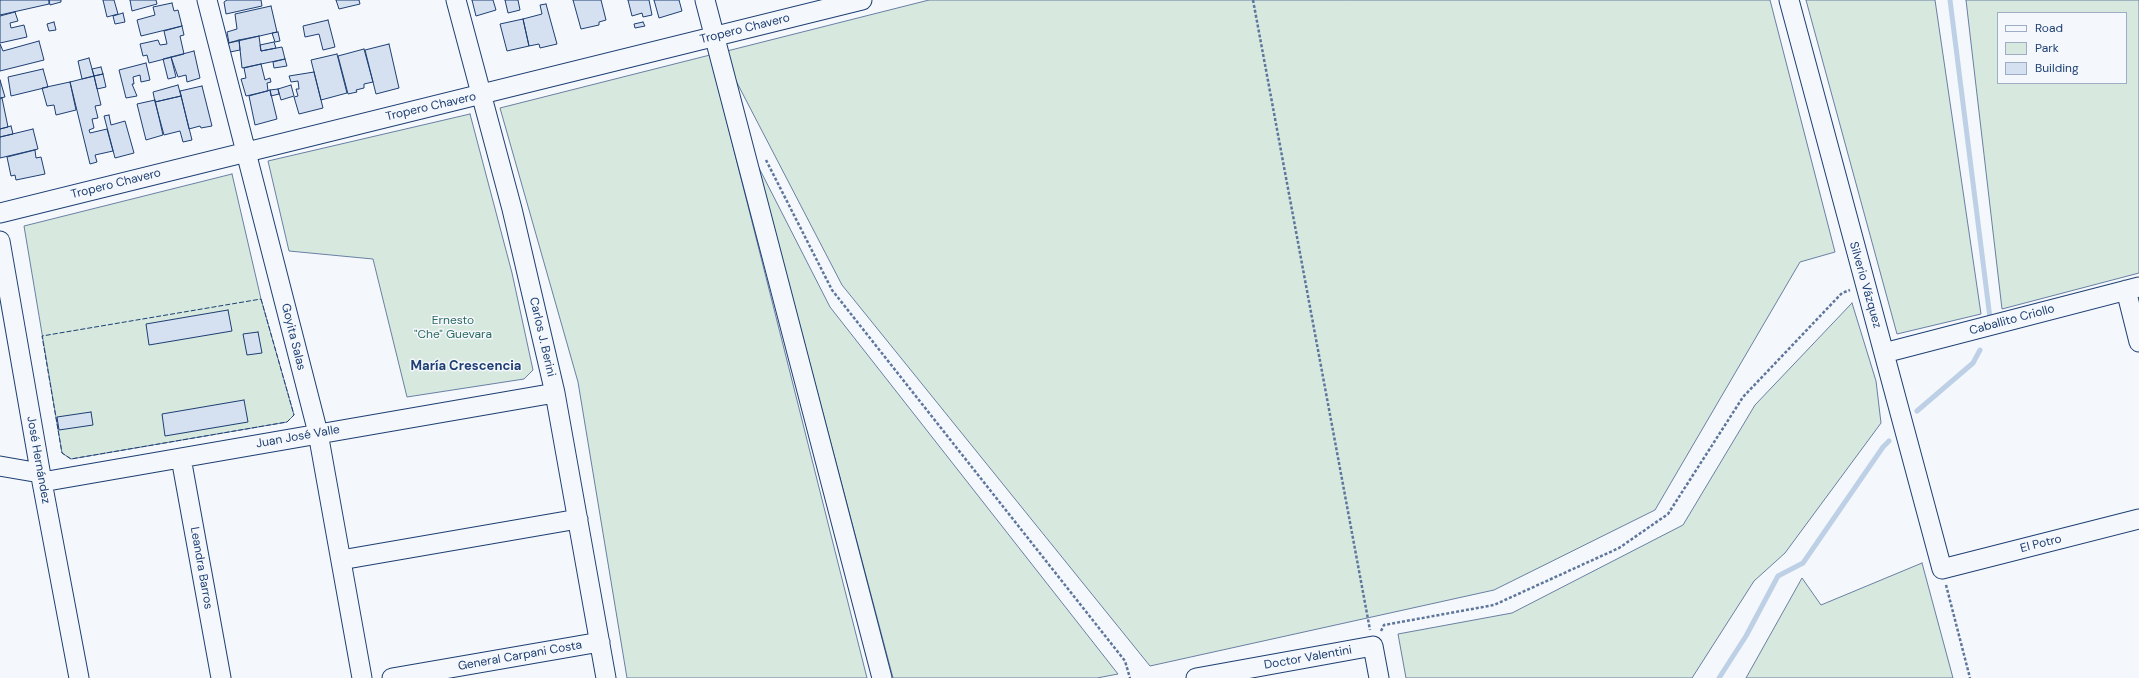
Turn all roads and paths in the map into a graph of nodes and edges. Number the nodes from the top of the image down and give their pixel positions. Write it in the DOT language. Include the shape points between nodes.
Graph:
graph roads {
  1 [pos="207,0"];
  2 [pos="456,0"];
  3 [pos="705,0"];
  4 [pos="862,0"];
  5 [pos="1253,0"];
  6 [pos="1789,0"];
  7 [pos="714,36"];
  8 [pos="481,95"];
  9 [pos="246,151"];
  10 [pos="764,155"];
  11 [pos="0,213"];
  12 [pos="0,240"];
  13 [pos="1864,285"];
  14 [pos="2132,289"];
  15 [pos="2139,342"];
  16 [pos="1884,353"];
  17 [pos="555,393"];
  18 [pos="318,433"];
  19 [pos="182,458"];
  20 [pos="0,466"];
  21 [pos="41,478"];
  22 [pos="578,519"];
  23 [pos="2139,519"];
  24 [pos="341,560"];
  25 [pos="1942,569"];
  26 [pos="600,642"];
  27 [pos="1373,646"];
  28 [pos="79,678"];
  29 [pos="221,678"];
  30 [pos="362,678"];
  31 [pos="392,678"];
  32 [pos="606,678"];
  33 [pos="882,678"];
  34 [pos="1130,678"];
  35 [pos="1196,678"];
  36 [pos="1379,678"];
  37 [pos="1970,678"];
  1 -- 9 [label="street, Goyita Salas"];
  2 -- 8 [label="street, Carlos J. Berini"];
  3 -- 7 [label="street"];
  4 -- 7 [label="street, Tropero Chavero"];
  5 -- 27 [label="path"];
  6 -- 13 [label="street, Silverio Vázquez"];
  7 -- 8 [label="street, Tropero Chavero"];
  7 -- 33 [label="street"];
  8 -- 9 [label="street, Tropero Chavero"];
  8 -- 17 [label="street, Carlos J. Berini" via="512,209"];
  9 -- 11 [label="street, Tropero Chavero"];
  9 -- 18 [label="street, Goyita Salas"];
  10 -- 34 [label="path" via="832,290 1125,661"];
  12 -- 21 [label="street, José Hernández"];
  13 -- 16 [label="street, Silverio Vázquez"];
  13 -- 27 [label="path" via="1842,293 1743,397 1668,514 1619,548 1494,605 1384,625"];
  14 -- 15 [label="street"];
  14 -- 16 [label="street, Caballito Criollo"];
  16 -- 25 [label="street, Silverio Vázquez"];
  17 -- 18 [label="street, Juan José Valle"];
  17 -- 22 [label="street, Carlos J. Berini"];
  18 -- 19 [label="street, Juan José Valle"];
  18 -- 24 [label="street, Goyita Salas"];
  19 -- 21 [label="street, Juan José Valle"];
  19 -- 29 [label="street, Leandra Barros"];
  20 -- 21 [label="street, Juan José Valle"];
  21 -- 28 [label="street, José Hernández"];
  22 -- 24 [label="street"];
  22 -- 26 [label="street, Carlos J. Berini"];
  23 -- 25 [label="street, El Potro"];
  24 -- 30 [label="street, Goyita Salas"];
  25 -- 37 [label="path"];
  26 -- 31 [label="street, General Carpani Costa"];
  26 -- 32 [label="street, Carlos J. Berini"];
  27 -- 35 [label="street, Doctor Valentini"];
  27 -- 36 [label="street"];
}
